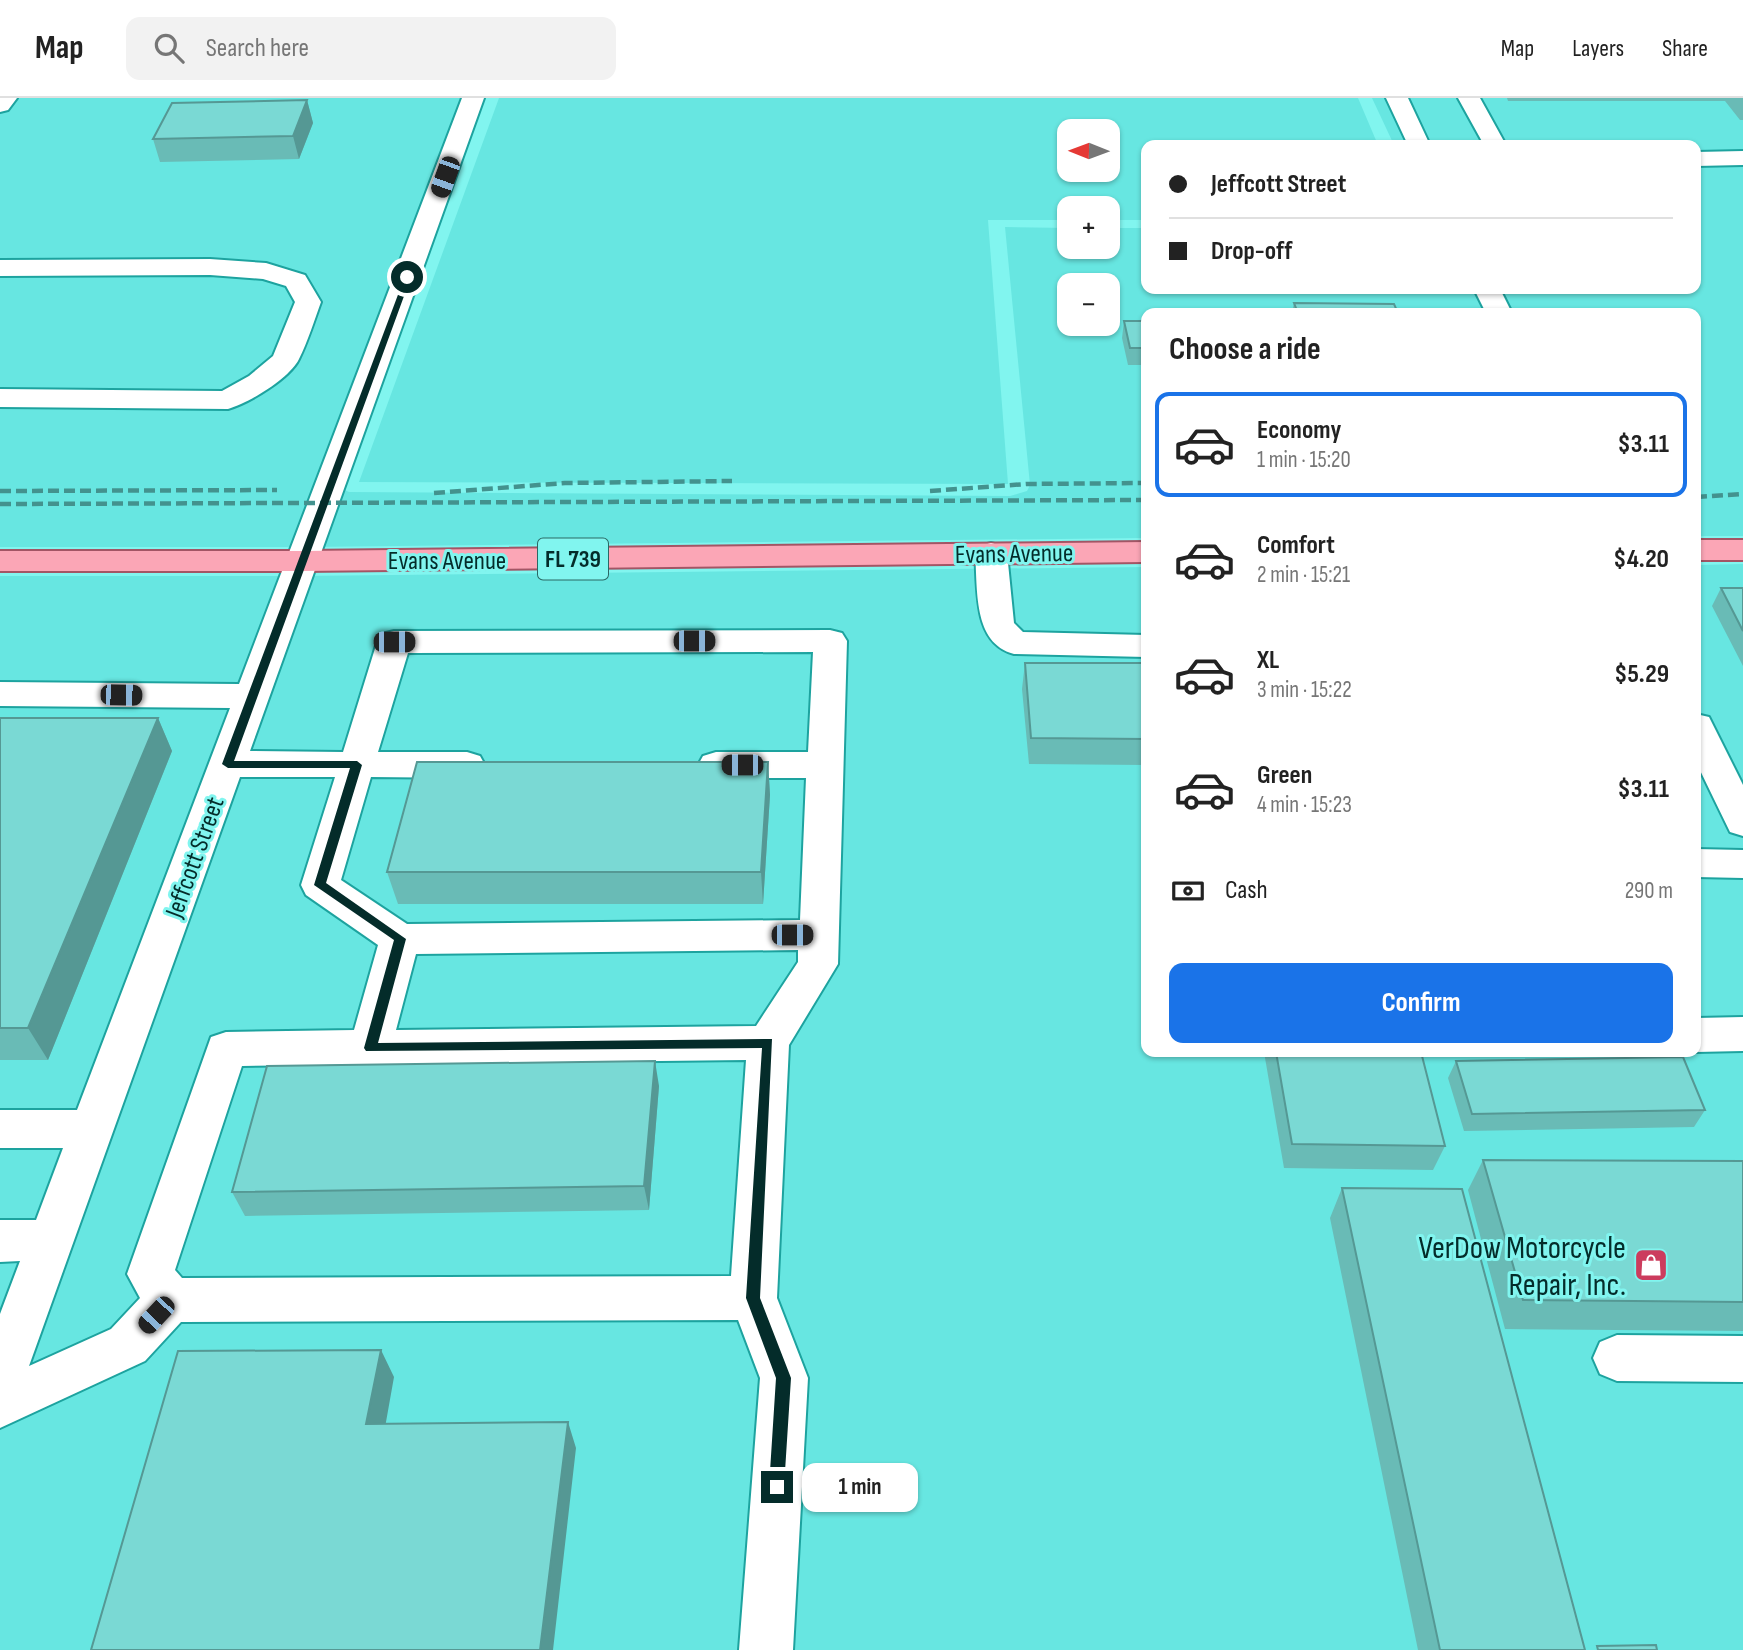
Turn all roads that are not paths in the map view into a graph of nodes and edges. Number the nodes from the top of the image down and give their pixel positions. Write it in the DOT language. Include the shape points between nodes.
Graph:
graph roads {
  1 [pos="6,98"];
  2 [pos="473,98"];
  3 [pos="1397,98"];
  4 [pos="1469,98"];
  5 [pos="0,105"];
  6 [pos="1417,140"];
  7 [pos="1492,140"];
  8 [pos="1743,158"];
  9 [pos="1701,159"];
  10 [pos="0,268"];
  11 [pos="0,398"];
  12 [pos="1701,550"];
  13 [pos="1743,550"];
  14 [pos="1141,552"];
  15 [pos="991,553"];
  16 [pos="0,561"];
  17 [pos="303,561"];
  18 [pos="1141,646"];
  19 [pos="0,694"];
  20 [pos="253,696"];
  21 [pos="1701,736"];
  22 [pos="228,764"];
  23 [pos="357,765"];
  24 [pos="508,765"];
  25 [pos="673,765"];
  26 [pos="825,765"];
  27 [pos="1743,822"];
  28 [pos="1701,863"];
  29 [pos="1743,864"];
  30 [pos="820,935"];
  31 [pos="400,939"];
  32 [pos="1743,1034"];
  33 [pos="1701,1035"];
  34 [pos="768,1043"];
  35 [pos="370,1048"];
  36 [pos="0,1129"];
  37 [pos="93,1129"];
  38 [pos="52,1240"];
  39 [pos="0,1241"];
  40 [pos="753,1298"];
  41 [pos="170,1300"];
  42 [pos="1617,1358"];
  43 [pos="1743,1359"];
  44 [pos="0,1378"];
  45 [pos="0,1404"];
  46 [pos="766,1650"];
  1 -- 5 [label="street"];
  2 -- 17 [label="street, Jeffcott Street"];
  3 -- 6 [label="street"];
  4 -- 7 [label="street"];
  8 -- 9 [label="street"];
  10 -- 11 [label="street" via="266,271 296,281 308,302 285,360 228,400"];
  12 -- 13 [label="main road"];
  14 -- 15 [label="main road, Evans Avenue / FL 739"];
  15 -- 17 [label="main road, Evans Avenue / FL 739"];
  15 -- 18 [label="street" via="998,625 1014,643"];
  16 -- 17 [label="main road, Evans Avenue / FL 739"];
  17 -- 20 [label="street, Jeffcott Street"];
  19 -- 20 [label="street"];
  20 -- 22 [label="street, Jeffcott Street"];
  21 -- 27 [label="street"];
  22 -- 23 [label="street"];
  22 -- 37 [label="street, Jeffcott Street"];
  23 -- 24 [label="street"];
  23 -- 26 [label="street" via="394,642 830,641"];
  23 -- 31 [label="street" via="320,885"];
  25 -- 26 [label="street"];
  26 -- 30 [label="street"];
  28 -- 29 [label="street"];
  30 -- 31 [label="street"];
  30 -- 34 [label="street" via="818,964"];
  31 -- 35 [label="street"];
  32 -- 33 [label="street"];
  34 -- 35 [label="street"];
  34 -- 40 [label="street"];
  35 -- 41 [label="street" via="226,1049 150,1274"];
  36 -- 37 [label="street"];
  37 -- 38 [label="street, Jeffcott Street"];
  38 -- 39 [label="street"];
  38 -- 44 [label="street, Jeffcott Street"];
  40 -- 41 [label="street"];
  40 -- 46 [label="street" via="784,1378"];
  41 -- 45 [label="street" via="128,1345"];
  42 -- 43 [label="street"];
}
